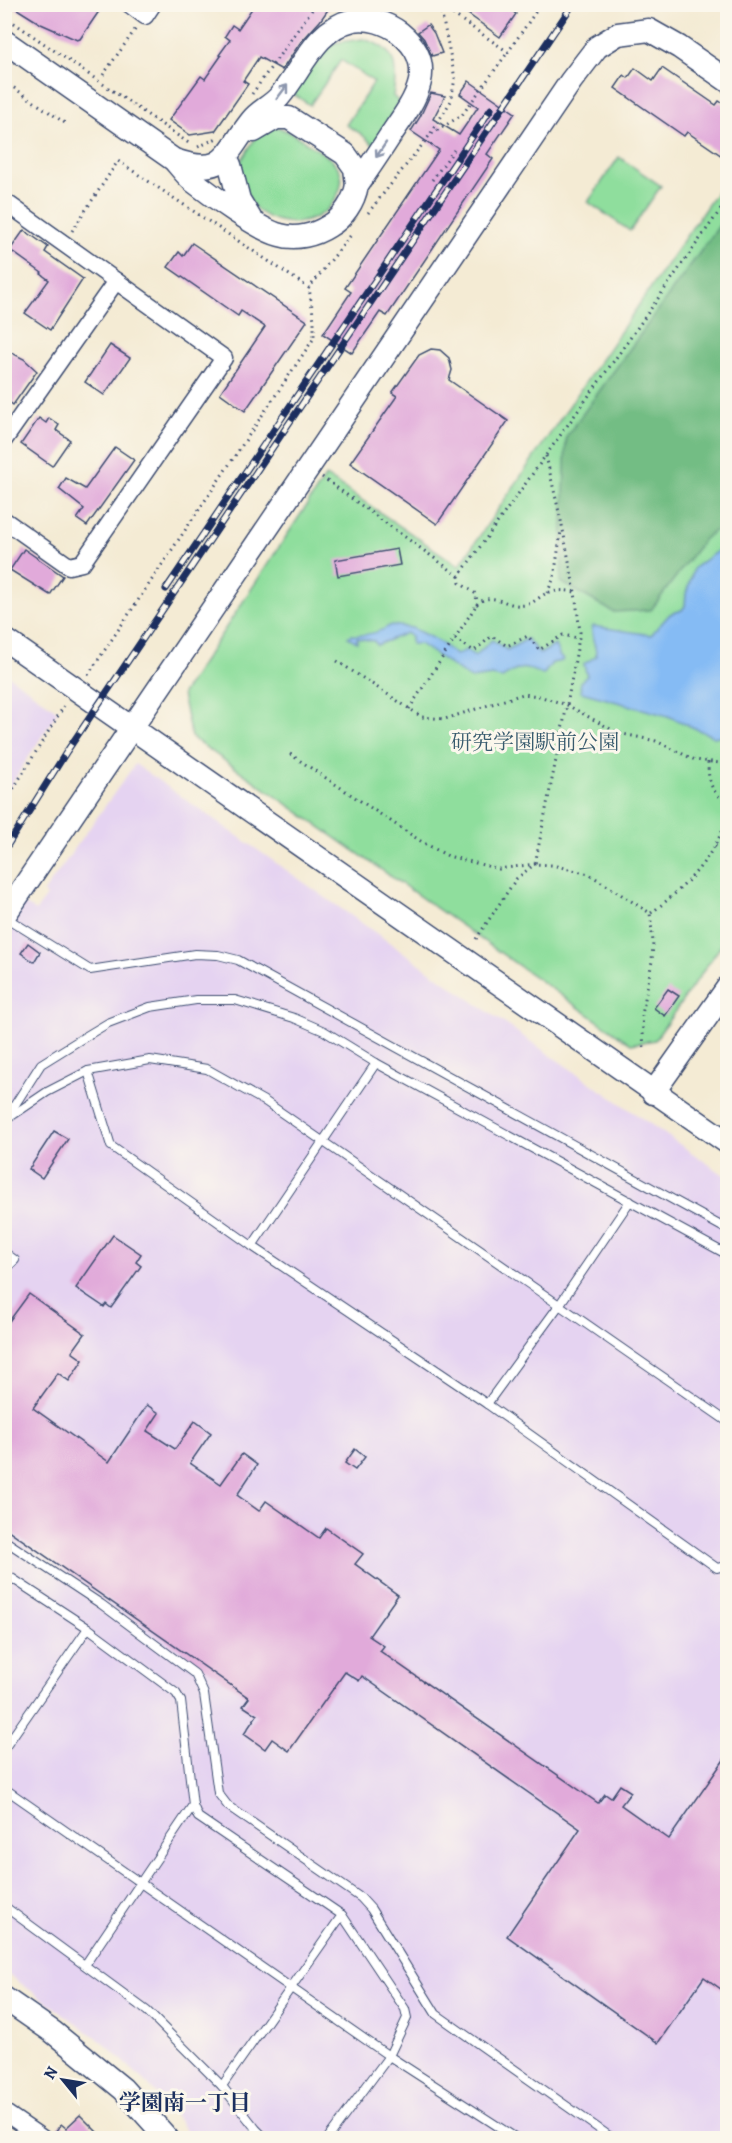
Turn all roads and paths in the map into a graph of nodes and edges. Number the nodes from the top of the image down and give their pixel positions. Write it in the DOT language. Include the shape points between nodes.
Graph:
graph roads {
  1 [pos="129,4"];
  2 [pos="316,4"];
  3 [pos="541,4"];
  4 [pos="439,5"];
  5 [pos="149,10"];
  6 [pos="4,16"];
  7 [pos="4,41"];
  8 [pos="508,52"];
  9 [pos="103,75"];
  10 [pos="4,81"];
  11 [pos="728,81"];
  12 [pos="250,97"];
  13 [pos="65,123"];
  14 [pos="224,134"];
  15 [pos="430,135"];
  16 [pos="454,150"];
  17 [pos="174,160"];
  18 [pos="230,165"];
  19 [pos="204,166"];
  20 [pos="432,180"];
  21 [pos="357,185"];
  22 [pos="728,199"];
  23 [pos="5,204"];
  24 [pos="364,217"];
  25 [pos="253,222"];
  26 [pos="351,235"];
  27 [pos="64,243"];
  28 [pos="116,280"];
  29 [pos="309,288"];
  30 [pos="4,440"];
  31 [pos="546,456"];
  32 [pos="321,476"];
  33 [pos="4,520"];
  34 [pos="562,525"];
  35 [pos="459,576"];
  36 [pos="575,592"];
  37 [pos="547,593"];
  38 [pos="477,604"];
  39 [pos="578,638"];
  40 [pos="4,639"];
  41 [pos="454,639"];
  42 [pos="337,661"];
  43 [pos="88,675"];
  44 [pos="567,705"];
  45 [pos="64,706"];
  46 [pos="408,709"];
  47 [pos="133,728"];
  48 [pos="290,754"];
  49 [pos="708,762"];
  50 [pos="728,764"];
  51 [pos="728,803"];
  52 [pos="4,804"];
  53 [pos="728,818"];
  54 [pos="715,846"];
  55 [pos="728,855"];
  56 [pos="535,864"];
  57 [pos="650,913"];
  58 [pos="4,916"];
  59 [pos="474,942"];
  60 [pos="728,987"];
  61 [pos="644,1050"];
  62 [pos="376,1063"];
  63 [pos="88,1071"];
  64 [pos="653,1093"];
  65 [pos="6,1121"];
  66 [pos="323,1141"];
  67 [pos="728,1143"];
  68 [pos="630,1201"];
  69 [pos="728,1230"];
  70 [pos="252,1246"];
  71 [pos="4,1252"];
  72 [pos="728,1255"];
  73 [pos="4,1271"];
  74 [pos="560,1304"];
  75 [pos="487,1404"];
  76 [pos="728,1422"];
  77 [pos="4,1540"];
  78 [pos="728,1565"];
  79 [pos="4,1573"];
  80 [pos="88,1628"];
  81 [pos="4,1749"];
  82 [pos="4,1788"];
  83 [pos="193,1805"];
  84 [pos="140,1882"];
  85 [pos="4,1906"];
  86 [pos="342,1915"];
  87 [pos="85,1965"];
  88 [pos="290,1987"];
  89 [pos="4,1998"];
  90 [pos="389,2056"];
  91 [pos="222,2086"];
  92 [pos="4,2112"];
  93 [pos="42,2139"];
  94 [pos="166,2139"];
  95 [pos="265,2139"];
  96 [pos="328,2139"];
  97 [pos="516,2139"];
  98 [pos="612,2139"];
  1 -- 5 [label="street"];
  2 -- 12 [label="path"];
  3 -- 8 [label="path"];
  4 -- 8 [label="path"];
  4 -- 15 [label="path" via="455,78 451,101"];
  5 -- 9 [label="path"];
  6 -- 14 [label="path" via="195,148"];
  7 -- 17 [label="street"];
  8 -- 15 [label="path" via="462,115"];
  10 -- 13 [label="path"];
  11 -- 47 [label="street" via="648,30 618,34 597,47"];
  15 -- 24 [label="path"];
  16 -- 20 [label="path"];
  17 -- 19 [label="street"];
  17 -- 25 [label="street" via="191,179"];
  18 -- 19 [label="street" via="218,171"];
  18 -- 21 [label="street" via="258,127 276,118 289,118 345,154 355,168"];
  18 -- 25 [label="street" via="239,200"];
  19 -- 21 [label="street, one-way" via="218,163 230,154 252,120 278,98 325,34 353,20 374,20 397,31 412,47 420,64 421,83"];
  21 -- 25 [label="street" via="341,217 311,235 280,236"];
  22 -- 31 [label="path"];
  23 -- 27 [label="street"];
  26 -- 29 [label="path"];
  27 -- 28 [label="street"];
  27 -- 29 [label="path" via="118,161"];
  28 -- 30 [label="street"];
  28 -- 33 [label="street" via="224,358 81,563 69,566"];
  29 -- 43 [label="path" via="314,338"];
  31 -- 34 [label="path"];
  31 -- 35 [label="path"];
  32 -- 35 [label="path"];
  34 -- 36 [label="path"];
  34 -- 37 [label="path" via="554,578"];
  35 -- 38 [label="path" via="460,583 476,594"];
  36 -- 37 [label="path"];
  36 -- 39 [label="path"];
  37 -- 38 [label="path" via="528,604 513,605 491,597"];
  38 -- 41 [label="path"];
  39 -- 41 [label="path" via="563,635 539,650 528,636 507,646 492,636 474,651"];
  39 -- 44 [label="path"];
  40 -- 47 [label="street"];
  41 -- 46 [label="path"];
  42 -- 46 [label="path"];
  44 -- 46 [label="path" via="523,694 445,719 422,717"];
  44 -- 49 [label="path" via="618,733 656,741"];
  44 -- 56 [label="path"];
  45 -- 52 [label="path"];
  47 -- 58 [label="street"];
  47 -- 64 [label="street"];
  48 -- 56 [label="path" via="448,856 499,869"];
  49 -- 50 [label="path"];
  49 -- 51 [label="path" via="711,789"];
  53 -- 54 [label="path"];
  54 -- 55 [label="path"];
  54 -- 57 [label="path" via="689,882"];
  56 -- 57 [label="path" via="589,874"];
  56 -- 59 [label="path" via="516,879"];
  57 -- 61 [label="path" via="653,942 642,1015"];
  58 -- 69 [label="lane" via="90,970 195,954 238,960"];
  60 -- 64 [label="street"];
  62 -- 65 [label="lane" via="324,1031 235,1000 196,1000 150,1007 108,1023 41,1064"];
  62 -- 66 [label="lane"];
  62 -- 68 [label="lane"];
  63 -- 65 [label="lane" via="47,1092"];
  63 -- 66 [label="lane" via="150,1060 207,1069 266,1102"];
  63 -- 70 [label="lane" via="111,1146"];
  64 -- 67 [label="street"];
  66 -- 70 [label="lane"];
  66 -- 74 [label="lane"];
  68 -- 72 [label="lane"];
  68 -- 74 [label="lane"];
  70 -- 75 [label="lane"];
  71 -- 73 [label="lane" via="15,1260"];
  74 -- 75 [label="lane"];
  74 -- 76 [label="lane"];
  75 -- 78 [label="lane" via="717,1568"];
  77 -- 98 [label="lane" via="101,1604 195,1674 204,1694 218,1793 228,1806 361,1898 436,2014"];
  79 -- 80 [label="lane"];
  80 -- 81 [label="lane"];
  80 -- 83 [label="lane" via="176,1693 181,1701"];
  82 -- 84 [label="lane"];
  83 -- 84 [label="lane"];
  83 -- 86 [label="lane" via="198,1816"];
  84 -- 87 [label="lane"];
  84 -- 88 [label="lane"];
  85 -- 87 [label="lane"];
  86 -- 88 [label="lane"];
  86 -- 90 [label="lane" via="405,2009 407,2018"];
  87 -- 91 [label="lane" via="147,2011"];
  88 -- 90 [label="lane"];
  88 -- 91 [label="lane"];
  89 -- 94 [label="street" via="123,2089"];
  90 -- 96 [label="lane"];
  90 -- 97 [label="lane"];
  91 -- 95 [label="lane"];
  92 -- 93 [label="street"];
}
